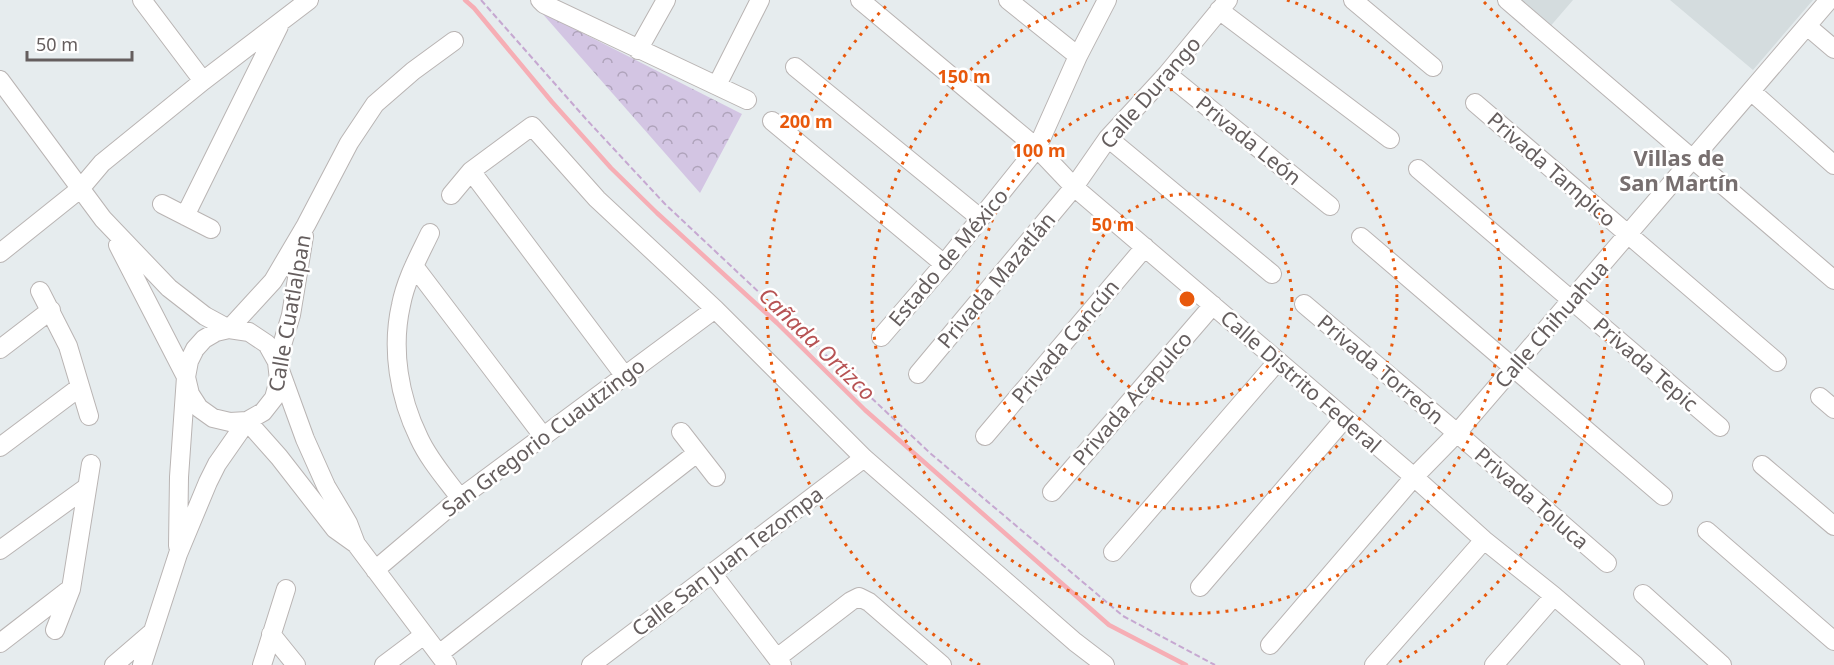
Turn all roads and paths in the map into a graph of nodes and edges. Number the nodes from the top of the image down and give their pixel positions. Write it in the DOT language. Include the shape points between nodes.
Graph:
graph roads {
  1 [pos="309,0"];
  2 [pos="481,0"];
  3 [pos="540,0"];
  4 [pos="666,0"];
  5 [pos="760,0"];
  6 [pos="860,0"];
  7 [pos="1008,0"];
  8 [pos="1107,0"];
  9 [pos="1353,0"];
  10 [pos="1507,0"];
  11 [pos="1829,0"];
  12 [pos="145,1"];
  13 [pos="1224,5"];
  14 [pos="282,21"];
  15 [pos="1807,26"];
  16 [pos="454,41"];
  17 [pos="638,50"];
  18 [pos="1834,50"];
  19 [pos="1078,56"];
  20 [pos="795,67"];
  21 [pos="1433,67"];
  22 [pos="1167,74"];
  23 [pos="0,80"];
  24 [pos="203,81"];
  25 [pos="717,85"];
  26 [pos="1751,91"];
  27 [pos="747,100"];
  28 [pos="1475,103"];
  29 [pos="772,122"];
  30 [pos="1108,138"];
  31 [pos="1390,139"];
  32 [pos="1037,148"];
  33 [pos="1693,159"];
  34 [pos="1834,165"];
  35 [pos="1418,169"];
  36 [pos="471,171"];
  37 [pos="1074,187"];
  38 [pos="80,189"];
  39 [pos="451,195"];
  40 [pos="162,204"];
  41 [pos="1330,206"];
  42 [pos="185,216"];
  43 [pos="980,218"];
  44 [pos="103,219"];
  45 [pos="306,225"];
  46 [pos="211,229"];
  47 [pos="430,233"];
  48 [pos="1628,234"];
  49 [pos="1361,237"];
  50 [pos="1145,247"];
  51 [pos="0,253"];
  52 [pos="944,264"];
  53 [pos="414,266"];
  54 [pos="1272,274"];
  55 [pos="1834,280"];
  56 [pos="40,291"];
  57 [pos="1572,300"];
  58 [pos="1304,304"];
  59 [pos="1213,305"];
  60 [pos="715,309"];
  61 [pos="51,310"];
  62 [pos="229,329"];
  63 [pos="881,337"];
  64 [pos="0,349"];
  65 [pos="277,362"];
  66 [pos="1277,362"];
  67 [pos="1777,362"];
  68 [pos="1514,367"];
  69 [pos="187,369"];
  70 [pos="918,374"];
  71 [pos="624,375"];
  72 [pos="80,387"];
  73 [pos="89,416"];
  74 [pos="1345,418"];
  75 [pos="246,421"];
  76 [pos="1720,427"];
  77 [pos="681,432"];
  78 [pos="1457,433"];
  79 [pos="543,436"];
  80 [pos="985,436"];
  81 [pos="0,447"];
  82 [pos="697,453"];
  83 [pos="864,458"];
  84 [pos="91,464"];
  85 [pos="1762,465"];
  86 [pos="716,477"];
  87 [pos="1414,477"];
  88 [pos="87,487"];
  89 [pos="1052,492"];
  90 [pos="1663,496"];
  91 [pos="460,498"];
  92 [pos="1834,526"];
  93 [pos="1707,531"];
  94 [pos="1484,540"];
  95 [pos="356,544"];
  96 [pos="0,550"];
  97 [pos="1113,552"];
  98 [pos="178,554"];
  99 [pos="1607,563"];
  100 [pos="375,570"];
  101 [pos="712,573"];
  102 [pos="1200,587"];
  103 [pos="71,589"];
  104 [pos="286,589"];
  105 [pos="1643,594"];
  106 [pos="1554,596"];
  107 [pos="55,630"];
  108 [pos="150,634"];
  109 [pos="272,634"];
  110 [pos="424,635"];
  111 [pos="1834,641"];
  112 [pos="0,643"];
  113 [pos="1270,645"];
  114 [pos="443,660"];
  115 [pos="779,661"];
  116 [pos="939,664"];
  117 [pos="114,665"];
  118 [pos="142,665"];
  119 [pos="262,665"];
  120 [pos="296,665"];
  121 [pos="384,665"];
  122 [pos="591,665"];
  123 [pos="1105,665"];
  124 [pos="1215,665"];
  125 [pos="1374,665"];
  126 [pos="1494,665"];
  127 [pos="1635,665"];
  128 [pos="1722,665"];
  1 -- 14 [label="street"];
  2 -- 124 [label="path" via="665,204 930,453 1123,616"];
  3 -- 17 [label="street"];
  4 -- 17 [label="street"];
  5 -- 25 [label="street"];
  6 -- 32 [label="street, Calle Distrito Federal"];
  7 -- 19 [label="street"];
  8 -- 19 [label="street, Estado de México"];
  9 -- 21 [label="street"];
  10 -- 33 [label="street"];
  11 -- 15 [label="street, Calle Chihuahua"];
  12 -- 24 [label="street"];
  13 -- 22 [label="street, Calle Durango"];
  13 -- 31 [label="street"];
  14 -- 24 [label="street"];
  14 -- 42 [label="street"];
  15 -- 18 [label="street"];
  15 -- 26 [label="street, Calle Chihuahua"];
  16 -- 45 [label="street" via="375,104 349,143"];
  17 -- 25 [label="street"];
  19 -- 32 [label="street, Estado de México"];
  20 -- 43 [label="street"];
  22 -- 30 [label="street, Calle Durango"];
  22 -- 41 [label="street, Privada León"];
  23 -- 38 [label="street"];
  24 -- 38 [label="street" via="102,163"];
  25 -- 27 [label="street"];
  26 -- 33 [label="street, Calle Chihuahua"];
  26 -- 34 [label="street"];
  28 -- 48 [label="street, Privada Tampico"];
  29 -- 52 [label="street"];
  30 -- 37 [label="street, Calle Durango"];
  30 -- 54 [label="street"];
  32 -- 37 [label="street, Calle Distrito Federal"];
  32 -- 43 [label="street, Estado de México"];
  33 -- 48 [label="street, Calle Chihuahua"];
  33 -- 55 [label="street"];
  35 -- 57 [label="street, Privada Tepic"];
  36 -- 39 [label="street"];
  36 -- 60 [label="street" via="532,126 597,199"];
  36 -- 71 [label="street"];
  37 -- 50 [label="street, Calle Distrito Federal"];
  37 -- 70 [label="street, Privada Mazatlán"];
  38 -- 44 [label="street"];
  38 -- 51 [label="street"];
  40 -- 42 [label="street"];
  42 -- 46 [label="street"];
  43 -- 52 [label="street, Estado de México"];
  44 -- 62 [label="street" via="169,288"];
  44 -- 69 [label="street"];
  45 -- 62 [label="street, Calle Cuatlalpan" via="273,281"];
  45 -- 65 [label="street, Calle Cuatlalpan" via="291,315"];
  47 -- 53 [label="street"];
  48 -- 57 [label="street, Calle Chihuahua"];
  48 -- 67 [label="street, Privada Tampico"];
  49 -- 68 [label="street"];
  50 -- 59 [label="street, Calle Distrito Federal"];
  50 -- 80 [label="street, Privada Cancún"];
  52 -- 63 [label="street, Estado de México"];
  53 -- 79 [label="street"];
  53 -- 91 [label="street" via="401,305 398,332 402,394 419,439"];
  56 -- 61 [label="street"];
  57 -- 68 [label="street, Calle Chihuahua"];
  57 -- 76 [label="street, Privada Tepic"];
  58 -- 78 [label="street, Privada Torreón"];
  59 -- 66 [label="street, Calle Distrito Federal"];
  59 -- 89 [label="street, Privada Acapulco"];
  60 -- 71 [label="street, San Gregorio Cuautzingo"];
  60 -- 83 [label="street"];
  61 -- 64 [label="street"];
  61 -- 72 [label="street" via="68,346"];
  62 -- 65 [label="street" via="249,332 267,344"];
  62 -- 69 [label="street, Calle Cuatlalpan" via="204,339"];
  65 -- 75 [label="street, Calle Cuatlalpan" via="279,381 274,398 263,412"];
  65 -- 95 [label="street" via="305,439"];
  66 -- 74 [label="street, Calle Distrito Federal"];
  66 -- 97 [label="street"];
  68 -- 78 [label="street, Calle Chihuahua"];
  68 -- 90 [label="street"];
  69 -- 75 [label="street" via="190,394 199,408 213,418"];
  69 -- 98 [label="street"];
  71 -- 79 [label="street, San Gregorio Cuautzingo"];
  72 -- 73 [label="street"];
  72 -- 81 [label="street"];
  74 -- 87 [label="street, Calle Distrito Federal"];
  74 -- 102 [label="street"];
  75 -- 95 [label="street" via="335,529"];
  75 -- 98 [label="street, Calle Cuatlalpan" via="213,472"];
  77 -- 82 [label="street"];
  78 -- 87 [label="street, Calle Chihuahua"];
  78 -- 99 [label="street, Privada Toluca"];
  79 -- 91 [label="street, San Gregorio Cuautzingo"];
  82 -- 86 [label="street"];
  82 -- 114 [label="street"];
  83 -- 101 [label="street, Calle San Juan Tezompa"];
  83 -- 123 [label="street"];
  84 -- 88 [label="street"];
  85 -- 92 [label="street"];
  87 -- 94 [label="street, Calle Distrito Federal"];
  87 -- 113 [label="street, Calle Chihuahua"];
  88 -- 96 [label="street"];
  88 -- 103 [label="street"];
  91 -- 100 [label="street, San Gregorio Cuautzingo"];
  93 -- 111 [label="street"];
  94 -- 106 [label="street, Calle Distrito Federal"];
  94 -- 125 [label="street"];
  95 -- 100 [label="street"];
  98 -- 108 [label="street"];
  100 -- 110 [label="street"];
  101 -- 115 [label="street"];
  101 -- 122 [label="street, Calle San Juan Tezompa"];
  103 -- 107 [label="street"];
  103 -- 112 [label="street"];
  104 -- 109 [label="street"];
  105 -- 128 [label="street"];
  106 -- 126 [label="street"];
  106 -- 127 [label="street, Calle Distrito Federal"];
  108 -- 117 [label="street"];
  108 -- 118 [label="street"];
  109 -- 119 [label="street"];
  109 -- 120 [label="street"];
  110 -- 114 [label="street"];
  110 -- 121 [label="street"];
  115 -- 116 [label="street" via="859,597"];
}
